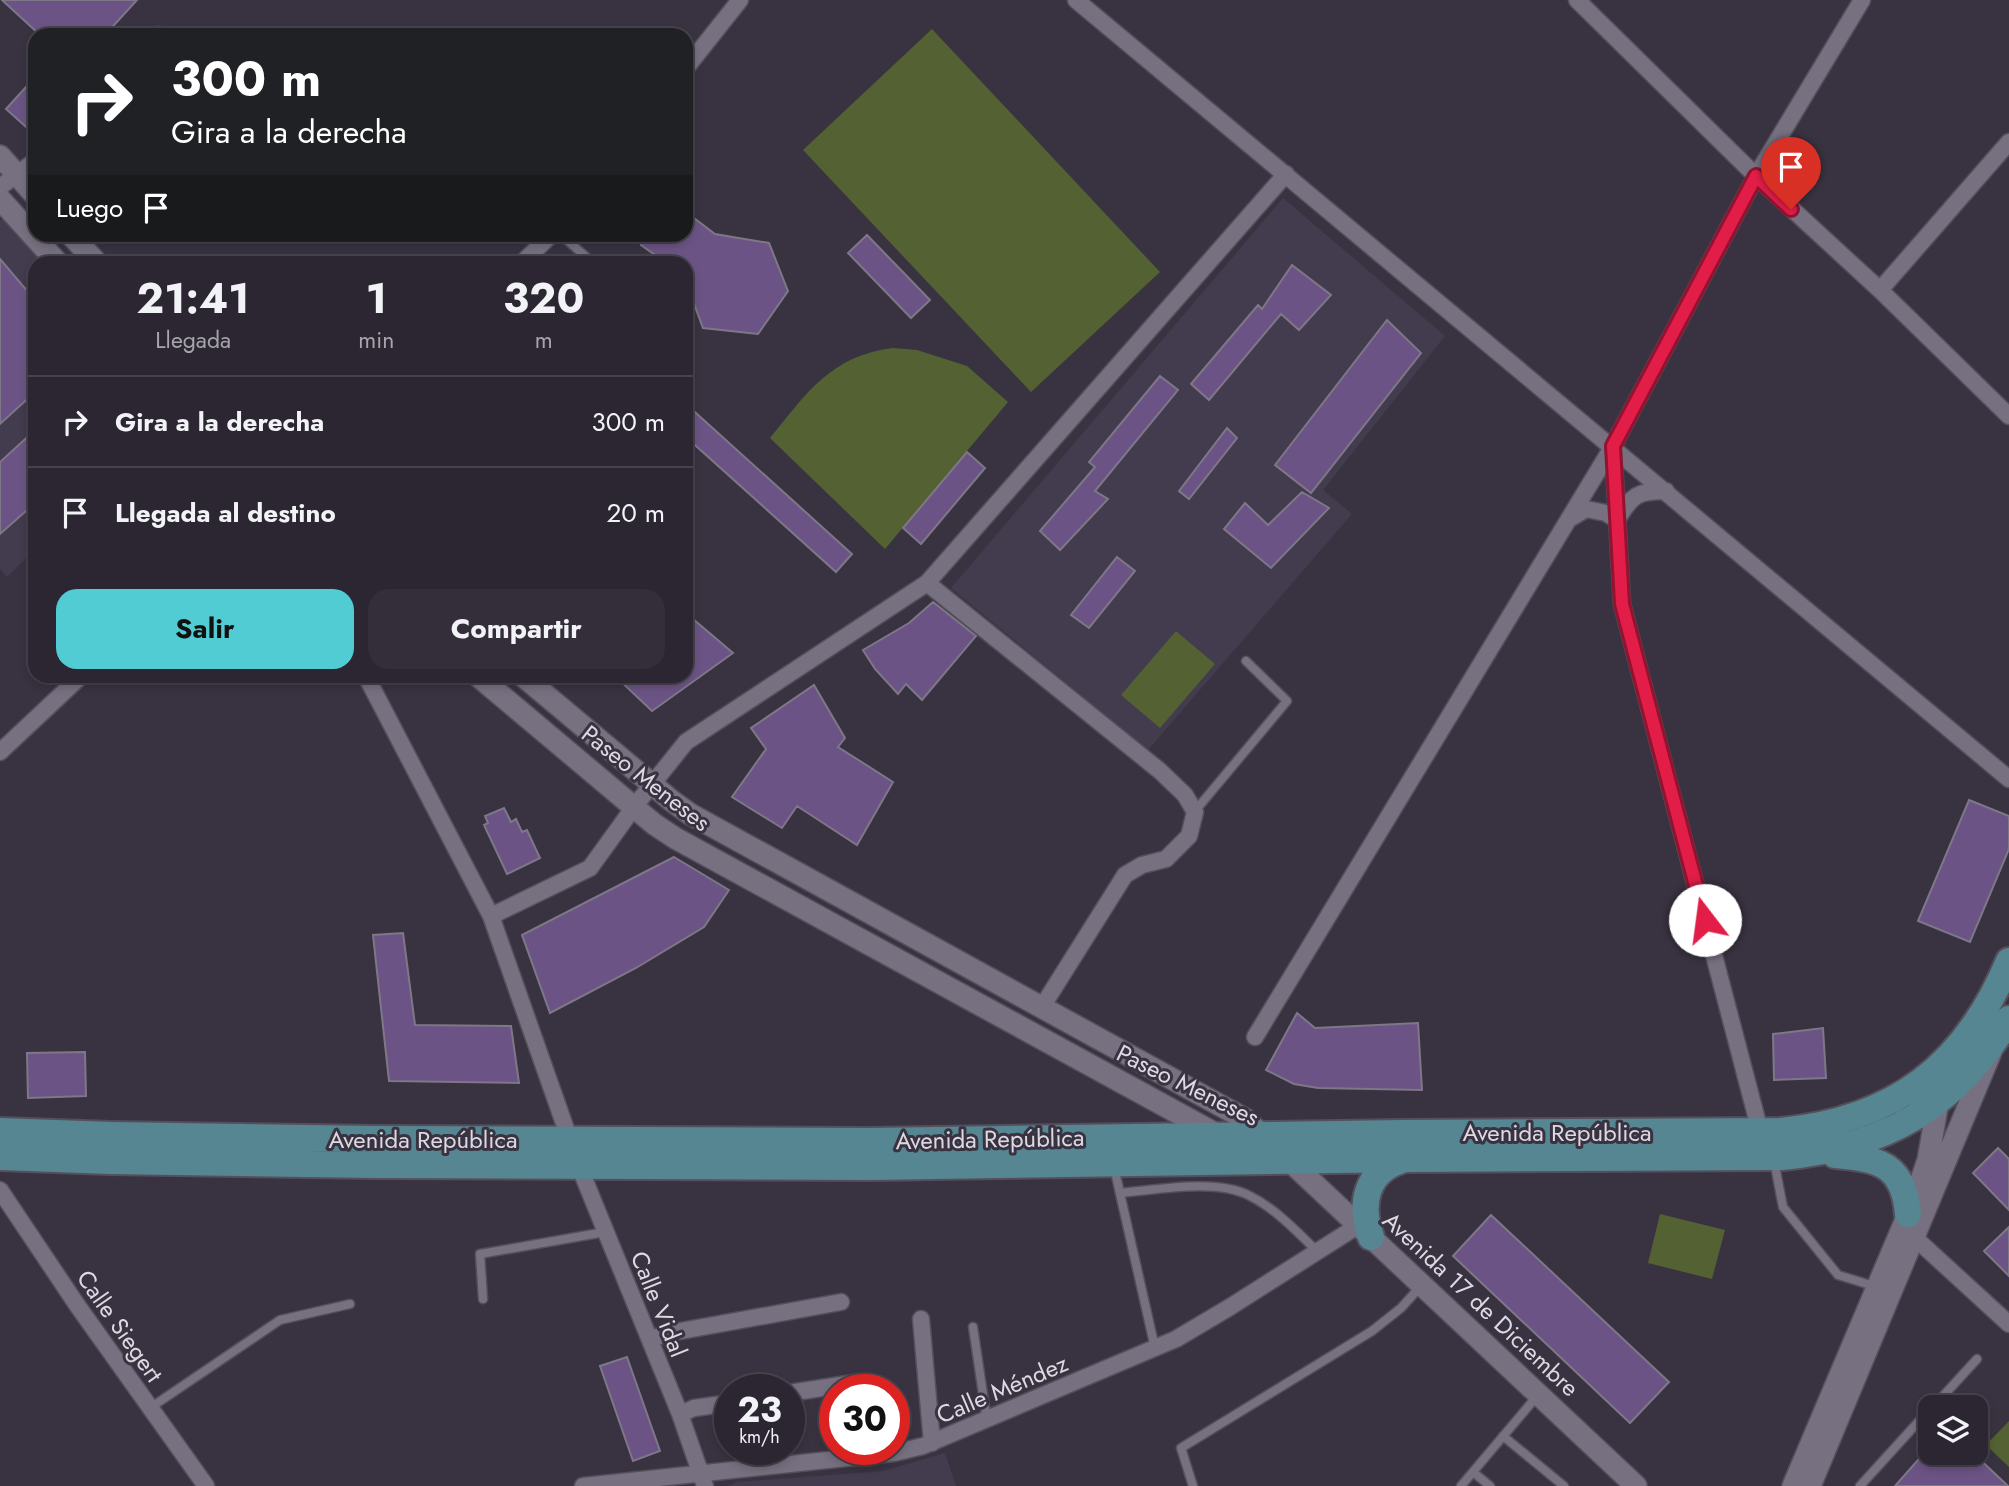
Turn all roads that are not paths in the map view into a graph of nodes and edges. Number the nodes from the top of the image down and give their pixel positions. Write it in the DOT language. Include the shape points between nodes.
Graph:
graph roads {
  1 [pos="740,0"];
  2 [pos="1076,0"];
  3 [pos="1577,0"];
  4 [pos="1861,0"];
  5 [pos="693,59"];
  6 [pos="2009,142"];
  7 [pos="0,156"];
  8 [pos="28,168"];
  9 [pos="1286,174"];
  10 [pos="1756,176"];
  11 [pos="5,187"];
  12 [pos="28,193"];
  13 [pos="28,220"];
  14 [pos="77,242"];
  15 [pos="544,242"];
  16 [pos="569,242"];
  17 [pos="90,256"];
  18 [pos="529,256"];
  19 [pos="585,256"];
  20 [pos="1880,290"];
  21 [pos="2009,416"];
  22 [pos="1613,446"];
  23 [pos="1666,491"];
  24 [pos="1571,518"];
  25 [pos="1617,520"];
  26 [pos="927,583"];
  27 [pos="1246,661"];
  28 [pos="74,683"];
  29 [pos="370,683"];
  30 [pos="486,683"];
  31 [pos="531,683"];
  32 [pos="0,752"];
  33 [pos="2009,779"];
  34 [pos="653,786"];
  35 [pos="634,807"];
  36 [pos="1195,812"];
  37 [pos="491,916"];
  38 [pos="2009,961"];
  39 [pos="1042,1007"];
  40 [pos="2006,1024"];
  41 [pos="1255,1037"];
  42 [pos="1956,1050"];
  43 [pos="1938,1102"];
  44 [pos="0,1131"];
  45 [pos="1760,1131"];
  46 [pos="1218,1135"];
  47 [pos="1263,1135"];
  48 [pos="570,1140"];
  49 [pos="1819,1153"];
  50 [pos="0,1157"];
  51 [pos="1773,1157"];
  52 [pos="1407,1159"];
  53 [pos="1290,1160"];
  54 [pos="1113,1163"];
  55 [pos="579,1166"];
  56 [pos="0,1189"];
  57 [pos="1120,1193"];
  58 [pos="1911,1226"];
  59 [pos="1365,1231"];
  60 [pos="605,1232"];
  61 [pos="1317,1251"];
  62 [pos="1422,1284"];
  63 [pos="1877,1287"];
  64 [pos="483,1299"];
  65 [pos="841,1302"];
  66 [pos="350,1304"];
  67 [pos="921,1319"];
  68 [pos="2009,1324"];
  69 [pos="973,1327"];
  70 [pos="650,1340"];
  71 [pos="1155,1348"];
  72 [pos="1977,1359"];
  73 [pos="1538,1394"];
  74 [pos="1943,1395"];
  75 [pos="714,1405"];
  76 [pos="150,1408"];
  77 [pos="680,1414"];
  78 [pos="987,1421"];
  79 [pos="1918,1422"];
  80 [pos="1503,1436"];
  81 [pos="932,1443"];
  82 [pos="1473,1472"];
  83 [pos="703,1479"];
  84 [pos="206,1486"];
  85 [pos="583,1486"];
  86 [pos="1193,1486"];
  87 [pos="1461,1486"];
  88 [pos="1489,1486"];
  89 [pos="1564,1486"];
  90 [pos="1636,1486"];
  91 [pos="1793,1486"];
  92 [pos="1810,1486"];
  93 [pos="1860,1486"];
  1 -- 5 [label="street"];
  2 -- 9 [label="street"];
  3 -- 10 [label="street"];
  4 -- 10 [label="street"];
  6 -- 20 [label="street"];
  7 -- 11 [label="street"];
  8 -- 11 [label="street"];
  9 -- 22 [label="street"];
  9 -- 26 [label="street"];
  10 -- 20 [label="street"];
  10 -- 22 [label="street"];
  11 -- 12 [label="street"];
  11 -- 13 [label="street"];
  14 -- 17 [label="street"];
  15 -- 18 [label="street"];
  16 -- 19 [label="lane"];
  20 -- 21 [label="street"];
  22 -- 23 [label="street"];
  22 -- 24 [label="street"];
  22 -- 25 [label="street"];
  23 -- 25 [label="street" via="1643,491 1629,500"];
  23 -- 33 [label="street"];
  24 -- 25 [label="street" via="1586,509"];
  24 -- 41 [label="street"];
  25 -- 45 [label="street" via="1622,604"];
  26 -- 34 [label="street" via="686,742"];
  26 -- 36 [label="street" via="1160,771 1185,794"];
  27 -- 36 [label="lane" via="1287,701"];
  28 -- 32 [label="street"];
  29 -- 37 [label="street, Calle Vidal"];
  30 -- 35 [label="street, Paseo Meneses"];
  31 -- 34 [label="street, Paseo Meneses"];
  34 -- 35 [label="street"];
  34 -- 39 [label="street, Paseo Meneses" via="712,827"];
  35 -- 37 [label="street" via="590,868"];
  35 -- 46 [label="street, Paseo Meneses" via="697,852"];
  36 -- 39 [label="street" via="1189,836 1166,859 1125,875"];
  37 -- 48 [label="street, Calle Vidal"];
  38 -- 42 [label="main road" via="1991,999"];
  39 -- 47 [label="street, Paseo Meneses" via="1225,1107"];
  40 -- 43 [label="main road" via="1960,1084"];
  40 -- 58 [label="street"];
  42 -- 43 [label="main road"];
  42 -- 45 [label="main road, Avenida República" via="1923,1081 1869,1112 1815,1128"];
  43 -- 49 [label="main road" via="1879,1135"];
  43 -- 58 [label="street"];
  44 -- 48 [label="main road, Avenida República"];
  45 -- 47 [label="main road, Avenida República"];
  46 -- 47 [label="main road, Avenida República"];
  46 -- 48 [label="main road, Avenida República" via="870,1142"];
  46 -- 53 [label="street, Paseo Meneses"];
  47 -- 53 [label="street, Paseo Meneses"];
  48 -- 55 [label="street, Calle Vidal"];
  49 -- 51 [label="main road, Avenida República"];
  49 -- 58 [label="main road" via="1884,1164 1904,1189"];
  50 -- 55 [label="main road, Avenida República"];
  51 -- 52 [label="main road, Avenida República"];
  51 -- 63 [label="lane" via="1783,1207 1838,1275"];
  52 -- 53 [label="main road, Avenida República"];
  52 -- 59 [label="main road" via="1384,1168 1371,1182 1366,1192"];
  53 -- 54 [label="main road, Avenida República"];
  53 -- 59 [label="street, Avenida 17 de Diciembre"];
  54 -- 55 [label="main road, Avenida República"];
  54 -- 57 [label="lane"];
  55 -- 60 [label="street, Calle Vidal"];
  56 -- 76 [label="street, Calle Siegert"];
  57 -- 61 [label="lane" via="1227,1188 1262,1203"];
  57 -- 71 [label="lane"];
  58 -- 63 [label="street"];
  58 -- 68 [label="street"];
  58 -- 92 [label="street"];
  59 -- 61 [label="street, Calle Méndez"];
  59 -- 62 [label="street, Avenida 17 de Diciembre"];
  60 -- 64 [label="lane" via="480,1254"];
  60 -- 70 [label="street, Calle Vidal"];
  61 -- 71 [label="street, Calle Méndez" via="1201,1325"];
  62 -- 73 [label="street, Avenida 17 de Diciembre"];
  62 -- 86 [label="lane" via="1372,1331 1181,1448"];
  63 -- 91 [label="street"];
  65 -- 70 [label="street"];
  66 -- 76 [label="lane" via="280,1320"];
  67 -- 81 [label="street"];
  69 -- 78 [label="lane"];
  70 -- 77 [label="street, Calle Vidal"];
  71 -- 78 [label="street, Calle Méndez"];
  72 -- 74 [label="lane"];
  73 -- 80 [label="lane"];
  73 -- 90 [label="street, Avenida 17 de Diciembre"];
  75 -- 77 [label="street"];
  76 -- 84 [label="street, Calle Siegert"];
  77 -- 83 [label="street, Calle Vidal"];
  78 -- 81 [label="street, Calle Méndez"];
  79 -- 93 [label="lane"];
  80 -- 82 [label="lane"];
  80 -- 89 [label="lane"];
  81 -- 83 [label="street, Calle Méndez" via="894,1453"];
  82 -- 87 [label="lane"];
  82 -- 88 [label="lane"];
  83 -- 85 [label="street, Calle Méndez"];
}
